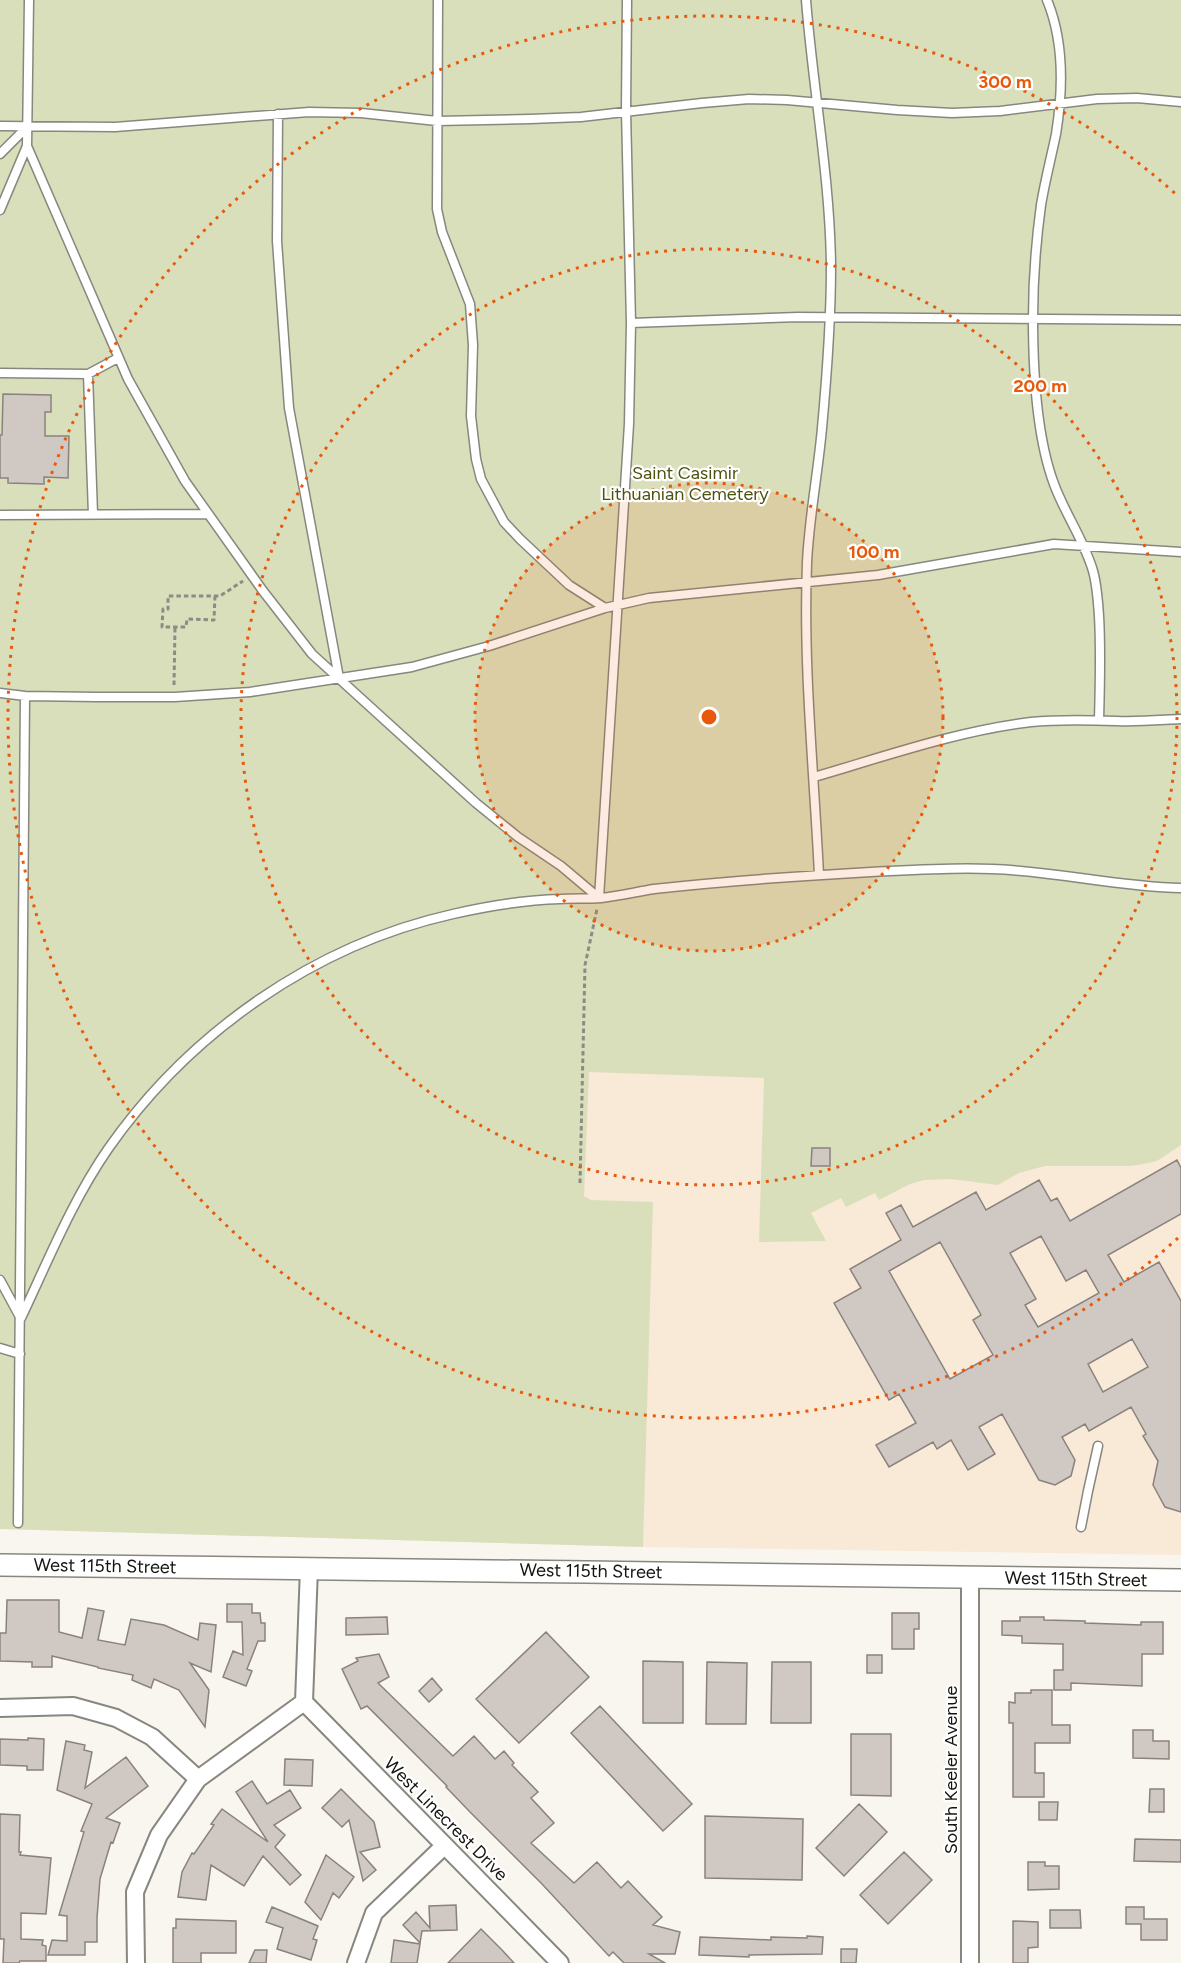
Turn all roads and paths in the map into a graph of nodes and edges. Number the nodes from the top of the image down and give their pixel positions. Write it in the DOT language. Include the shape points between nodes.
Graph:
graph roads {
  1 [pos="29,0"];
  2 [pos="438,0"];
  3 [pos="627,0"];
  4 [pos="806,0"];
  5 [pos="1047,0"];
  6 [pos="1181,102"];
  7 [pos="817,103"];
  8 [pos="1059,104"];
  9 [pos="626,111"];
  10 [pos="278,114"];
  11 [pos="437,121"];
  12 [pos="0,126"];
  13 [pos="27,127"];
  14 [pos="27,146"];
  15 [pos="0,154"];
  16 [pos="0,210"];
  17 [pos="831,318"];
  18 [pos="1033,318"];
  19 [pos="1181,320"];
  20 [pos="631,322"];
  21 [pos="118,358"];
  22 [pos="0,373"];
  23 [pos="88,374"];
  24 [pos="93,514"];
  25 [pos="208,514"];
  26 [pos="0,515"];
  27 [pos="1084,546"];
  28 [pos="1181,552"];
  29 [pos="252,575"];
  30 [pos="807,582"];
  31 [pos="215,596"];
  32 [pos="617,605"];
  33 [pos="605,608"];
  34 [pos="175,627"];
  35 [pos="339,679"];
  36 [pos="0,693"];
  37 [pos="25,696"];
  38 [pos="175,697"];
  39 [pos="1181,719"];
  40 [pos="1099,720"];
  41 [pos="814,777"];
  42 [pos="819,875"];
  43 [pos="1181,888"];
  44 [pos="599,898"];
  45 [pos="580,1182"];
  46 [pos="0,1280"];
  47 [pos="21,1318"];
  48 [pos="0,1347"];
  49 [pos="20,1354"];
  50 [pos="1098,1446"];
  51 [pos="18,1523"];
  52 [pos="1081,1527"];
  53 [pos="0,1565"];
  54 [pos="309,1568"];
  55 [pos="970,1578"];
  56 [pos="1181,1580"];
  57 [pos="304,1702"];
  58 [pos="0,1708"];
  59 [pos="198,1779"];
  60 [pos="444,1846"];
  61 [pos="135,1963"];
  62 [pos="356,1963"];
  63 [pos="560,1963"];
  64 [pos="970,1963"];
  1 -- 13 [label="lane"];
  2 -- 11 [label="lane"];
  3 -- 9 [label="lane"];
  4 -- 7 [label="lane"];
  5 -- 8 [label="lane" via="1058,44"];
  6 -- 8 [label="lane" via="1137,98"];
  7 -- 8 [label="lane" via="952,113"];
  7 -- 9 [label="lane" via="749,99"];
  7 -- 17 [label="lane" via="830,225"];
  8 -- 18 [label="lane" via="1041,205"];
  9 -- 11 [label="lane"];
  9 -- 20 [label="lane"];
  10 -- 11 [label="lane" via="361,113"];
  10 -- 13 [label="lane" via="115,127"];
  10 -- 35 [label="lane" via="277,241 289,408"];
  11 -- 33 [label="lane" via="437,209 470,304 471,416 481,479 504,522 520,539 569,585"];
  12 -- 13 [label="lane"];
  13 -- 14 [label="lane"];
  13 -- 15 [label="lane"];
  14 -- 16 [label="lane"];
  14 -- 21 [label="lane"];
  17 -- 18 [label="lane"];
  17 -- 20 [label="lane"];
  17 -- 30 [label="lane"];
  18 -- 19 [label="lane"];
  18 -- 27 [label="lane" via="1044,452 1065,512"];
  20 -- 32 [label="lane" via="629,424"];
  21 -- 23 [label="lane"];
  21 -- 25 [label="lane"];
  22 -- 23 [label="lane"];
  23 -- 24 [label="lane"];
  24 -- 25 [label="lane"];
  24 -- 26 [label="lane"];
  25 -- 29 [label="lane"];
  27 -- 28 [label="lane"];
  27 -- 30 [label="lane" via="1054,544 878,575"];
  27 -- 40 [label="lane" via="1098,598"];
  29 -- 31 [label="path"];
  29 -- 35 [label="lane" via="312,654"];
  30 -- 32 [label="lane" via="649,598"];
  30 -- 41 [label="lane"];
  31 -- 34 [label="path" via="214,620 187,619 186,627"];
  31 -- 34 [label="path" via="168,596 162,627"];
  32 -- 33 [label="lane"];
  32 -- 44 [label="lane"];
  33 -- 35 [label="lane" via="412,667"];
  34 -- 38 [label="path"];
  35 -- 38 [label="lane" via="250,692"];
  35 -- 44 [label="lane" via="476,803"];
  36 -- 37 [label="lane"];
  37 -- 38 [label="lane"];
  37 -- 47 [label="lane"];
  39 -- 40 [label="lane"];
  40 -- 41 [label="lane" via="1032,722 985,729"];
  41 -- 42 [label="lane"];
  42 -- 43 [label="lane" via="997,869"];
  42 -- 44 [label="lane"];
  44 -- 45 [label="path" via="585,965"];
  44 -- 47 [label="lane" via="510,904 451,914 394,931 301,973 235,1016 186,1058 107,1150 77,1202"];
  46 -- 47 [label="lane"];
  47 -- 49 [label="lane"];
  48 -- 49 [label="lane"];
  49 -- 51 [label="lane"];
  50 -- 52 [label="lane"];
  53 -- 54 [label="street, West 115th Street"];
  54 -- 55 [label="street, West 115th Street"];
  54 -- 57 [label="street"];
  55 -- 56 [label="street, West 115th Street"];
  55 -- 64 [label="street, South Keeler Avenue"];
  57 -- 59 [label="street"];
  57 -- 60 [label="street, West Linecrest Drive"];
  58 -- 59 [label="street" via="73,1706 116,1718 152,1737"];
  59 -- 61 [label="street" via="159,1835 135,1892"];
  60 -- 62 [label="street" via="374,1913"];
  60 -- 63 [label="street, West Linecrest Drive"];
}
